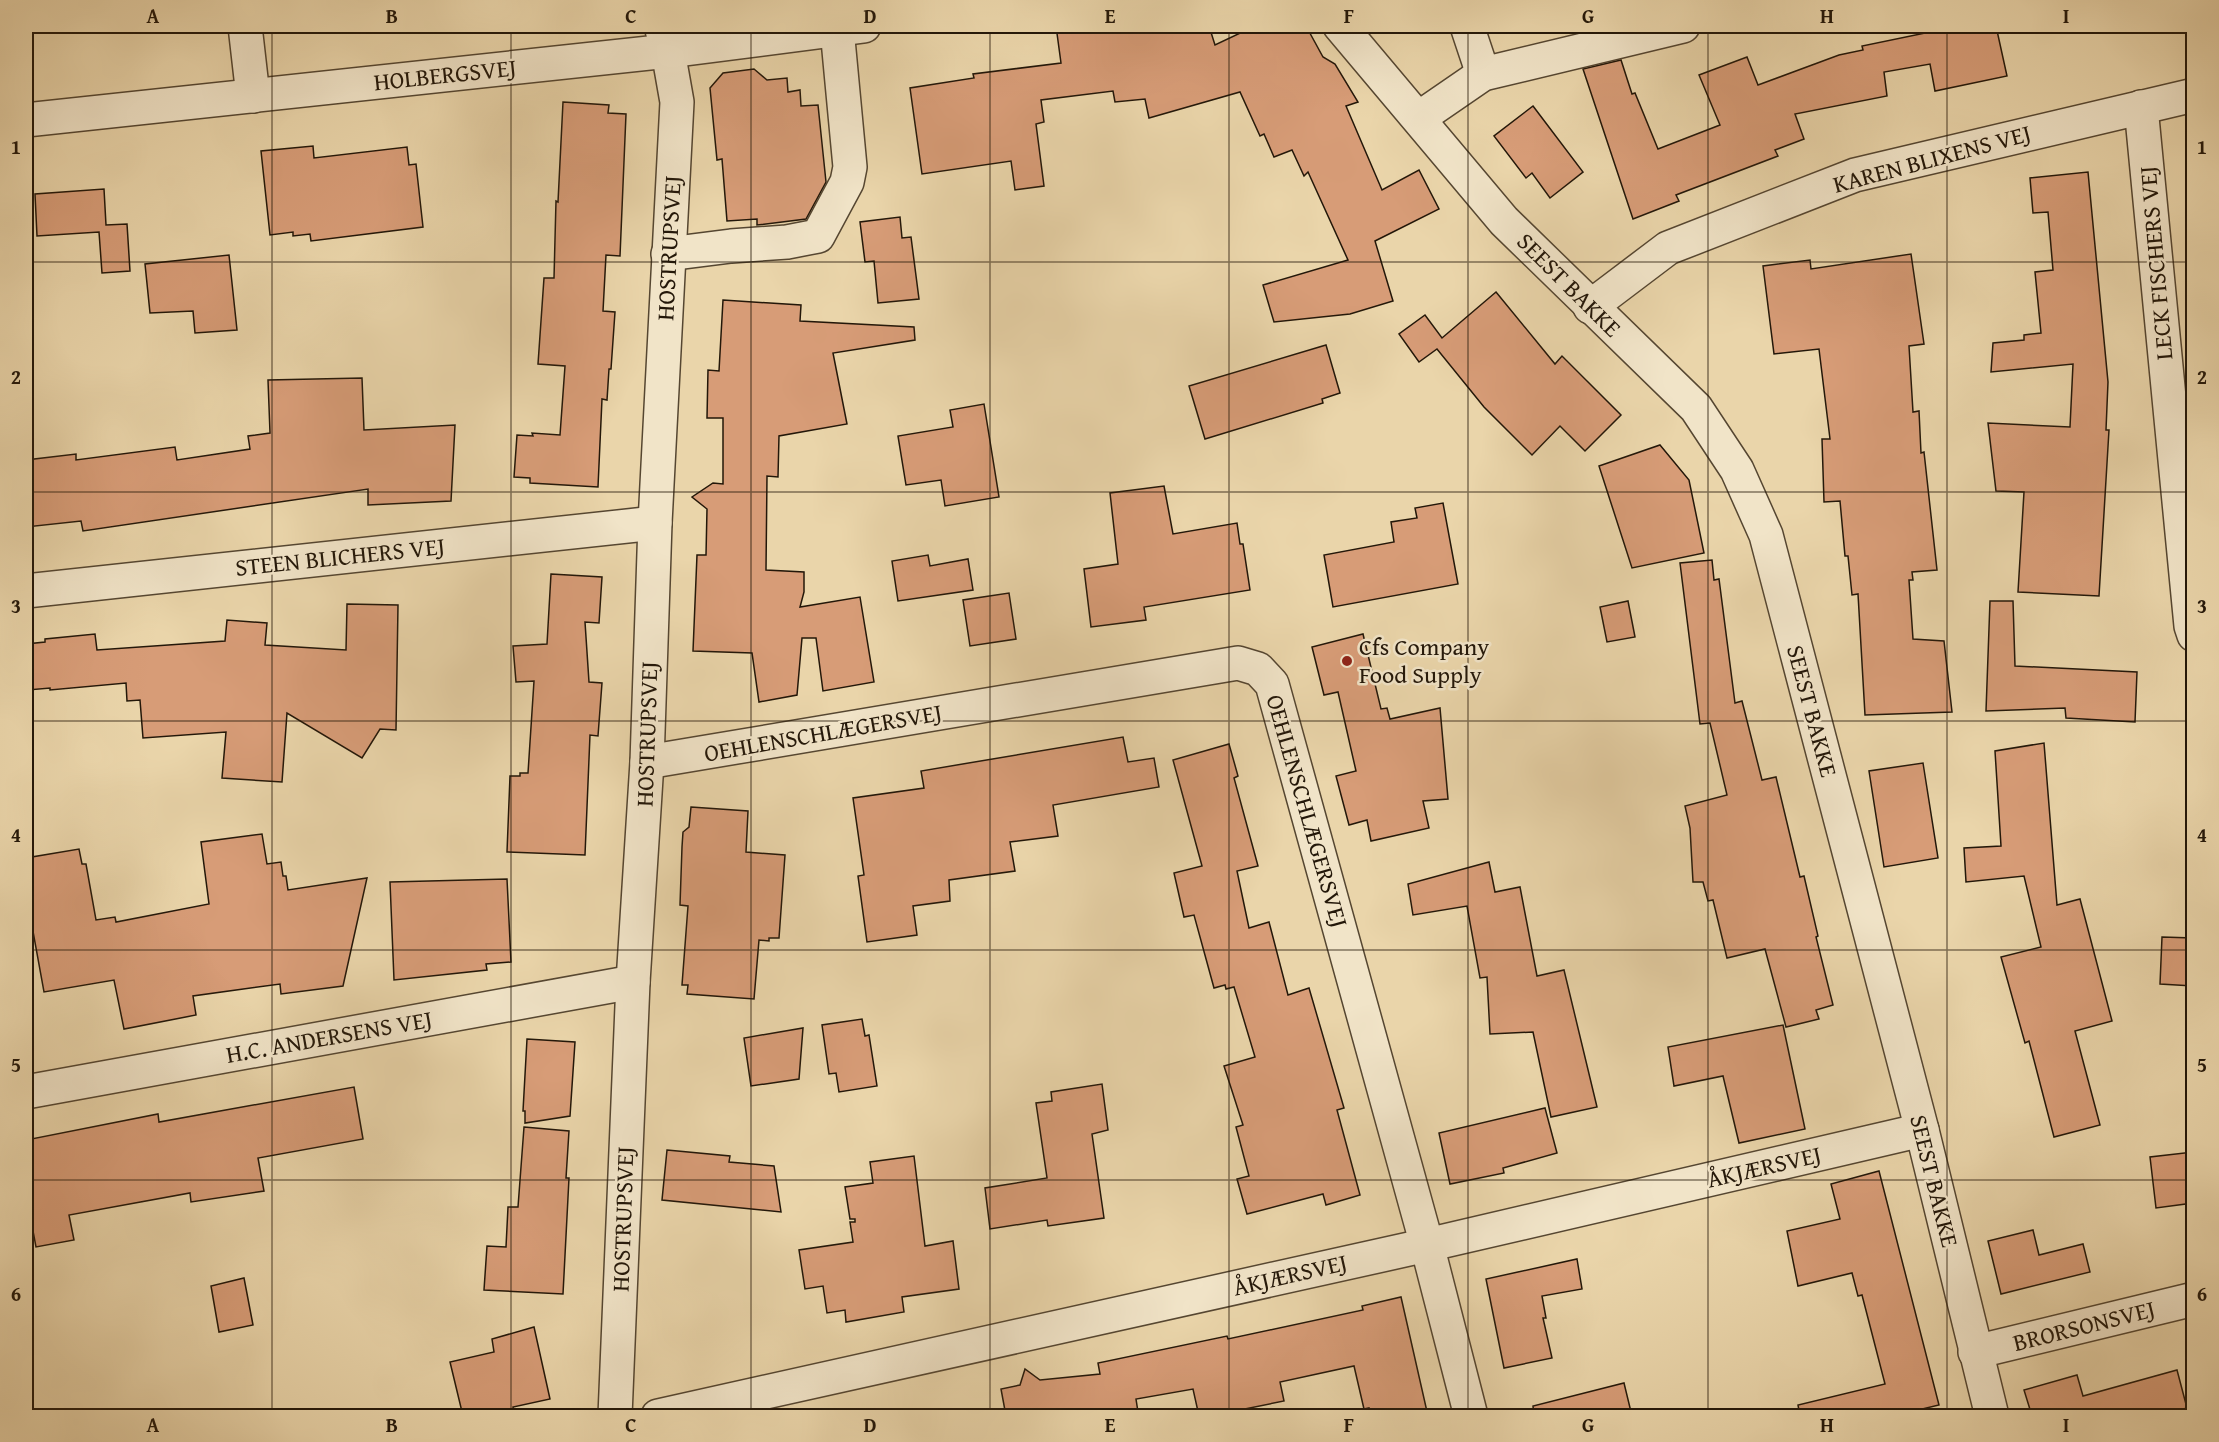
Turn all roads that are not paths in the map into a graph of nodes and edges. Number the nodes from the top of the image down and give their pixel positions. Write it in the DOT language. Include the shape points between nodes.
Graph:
graph roads {
  1 [pos="245,26"];
  2 [pos="1340,26"];
  3 [pos="1467,26"];
  4 [pos="1683,26"];
  5 [pos="851,27"];
  6 [pos="665,38"];
  7 [pos="1483,74"];
  8 [pos="2193,95"];
  9 [pos="253,96"];
  10 [pos="2141,106"];
  11 [pos="1419,118"];
  12 [pos="26,120"];
  13 [pos="668,254"];
  14 [pos="1590,307"];
  15 [pos="655,523"];
  16 [pos="26,591"];
  17 [pos="2193,635"];
  18 [pos="647,762"];
  19 [pos="633,982"];
  20 [pos="26,1092"];
  21 [pos="1922,1130"];
  22 [pos="1427,1245"];
  23 [pos="2193,1299"];
  24 [pos="1975,1352"];
  25 [pos="615,1416"];
  26 [pos="658,1416"];
  27 [pos="1471,1416"];
  28 [pos="1992,1416"];
  1 -- 9 [label="street"];
  2 -- 11 [label="street, SEEST BAKKE"];
  3 -- 7 [label="street"];
  4 -- 7 [label="street"];
  5 -- 6 [label="street, HOLBERGSVEJ"];
  5 -- 13 [label="street" via="850,167 847,182 818,236 787,243"];
  6 -- 9 [label="street, HOLBERGSVEJ"];
  6 -- 13 [label="street, HOSTRUPSVEJ" via="677,102"];
  7 -- 11 [label="street"];
  8 -- 10 [label="street, KAREN BLIXENS VEJ"];
  9 -- 12 [label="street, HOLBERGSVEJ"];
  10 -- 14 [label="street, KAREN BLIXENS VEJ" via="1855,175 1668,248"];
  10 -- 17 [label="street, LECK FISCHERS VEJ"];
  11 -- 14 [label="street, SEEST BAKKE" via="1504,221"];
  13 -- 15 [label="street, HOSTRUPSVEJ"];
  14 -- 21 [label="street, SEEST BAKKE" via="1696,408 1737,470 1766,535"];
  15 -- 16 [label="street, STEEN BLICHERS VEJ"];
  15 -- 18 [label="street, HOSTRUPSVEJ"];
  18 -- 19 [label="street, HOSTRUPSVEJ"];
  18 -- 22 [label="street, OEHLENSCHLÆGERSVEJ" via="1238,663 1258,669 1272,684"];
  19 -- 20 [label="street, H.C. ANDERSENS VEJ"];
  19 -- 25 [label="street, HOSTRUPSVEJ"];
  21 -- 22 [label="street, ÅKJÆRSVEJ"];
  21 -- 24 [label="street, SEEST BAKKE"];
  22 -- 26 [label="street, ÅKJÆRSVEJ"];
  22 -- 27 [label="street, OEHLENSCHLÆGERSVEJ"];
  23 -- 24 [label="street, BRORSONSVEJ"];
  24 -- 28 [label="street, SEEST BAKKE"];
}
